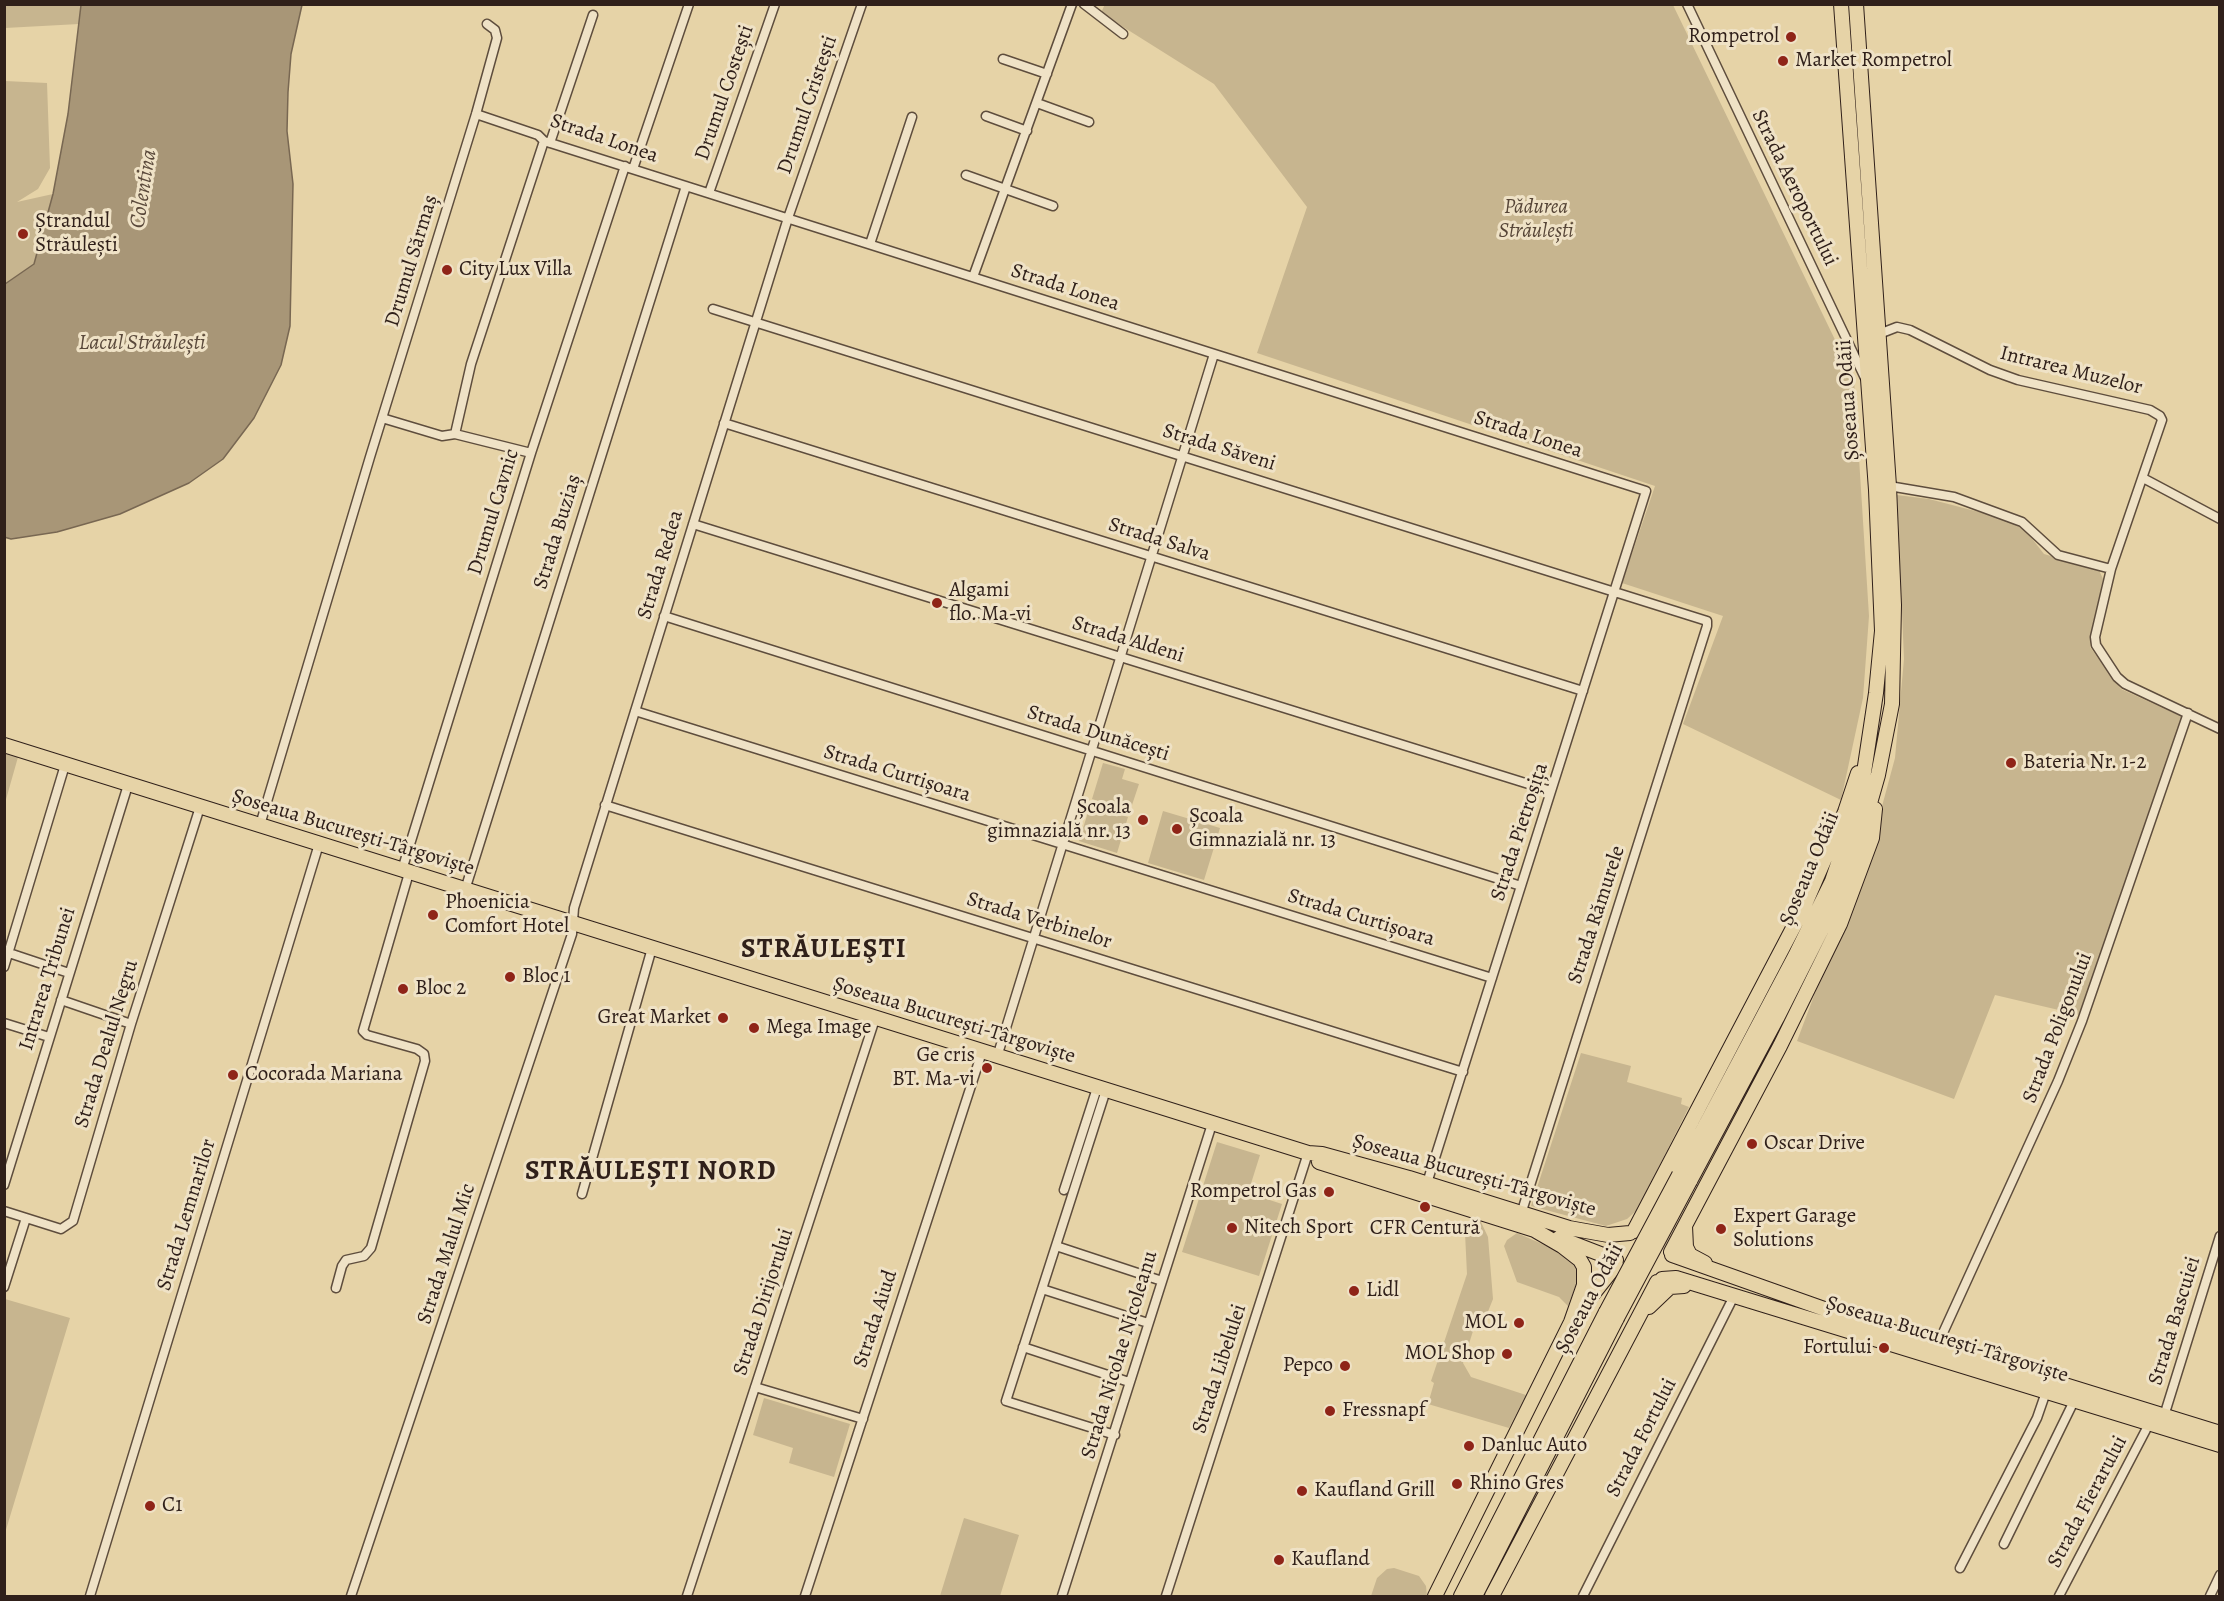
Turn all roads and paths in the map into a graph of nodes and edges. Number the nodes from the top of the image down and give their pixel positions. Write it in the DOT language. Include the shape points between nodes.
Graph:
graph roads {
  1 [pos="689,4"];
  2 [pos="775,4"];
  3 [pos="862,4"];
  4 [pos="1072,4"];
  5 [pos="1084,4"];
  6 [pos="1687,4"];
  7 [pos="1841,4"];
  8 [pos="1856,4"];
  9 [pos="592,15"];
  10 [pos="487,24"];
  11 [pos="1123,34"];
  12 [pos="1003,59"];
  13 [pos="1047,74"];
  14 [pos="1037,103"];
  15 [pos="476,114"];
  16 [pos="986,116"];
  17 [pos="912,117"];
  18 [pos="1089,122"];
  19 [pos="1027,131"];
  20 [pos="547,142"];
  21 [pos="629,168"];
  22 [pos="966,175"];
  23 [pos="687,186"];
  24 [pos="1006,189"];
  25 [pos="709,193"];
  26 [pos="1053,206"];
  27 [pos="788,218"];
  28 [pos="870,244"];
  29 [pos="973,277"];
  30 [pos="714,309"];
  31 [pos="756,322"];
  32 [pos="1880,334"];
  33 [pos="1214,354"];
  34 [pos="1869,387"];
  35 [pos="382,418"];
  36 [pos="724,423"];
  37 [pos="455,434"];
  38 [pos="531,453"];
  39 [pos="1182,456"];
  40 [pos="2143,478"];
  41 [pos="1888,486"];
  42 [pos="1646,491"];
  43 [pos="2220,519"];
  44 [pos="693,524"];
  45 [pos="1151,556"];
  46 [pos="2111,569"];
  47 [pos="1615,591"];
  48 [pos="664,616"];
  49 [pos="1707,626"];
  50 [pos="1120,657"];
  51 [pos="1583,691"];
  52 [pos="635,711"];
  53 [pos="2188,714"];
  54 [pos="2220,729"];
  55 [pos="1868,743"];
  56 [pos="4,745"];
  57 [pos="1091,751"];
  58 [pos="65,765"];
  59 [pos="1878,775"];
  60 [pos="128,785"];
  61 [pos="1551,791"];
  62 [pos="605,806"];
  63 [pos="200,807"];
  64 [pos="260,825"];
  65 [pos="319,844"];
  66 [pos="1062,844"];
  67 [pos="406,872"];
  68 [pos="1521,886"];
  69 [pos="465,890"];
  70 [pos="572,922"];
  71 [pos="1033,938"];
  72 [pos="652,948"];
  73 [pos="9,953"];
  74 [pos="4,967"];
  75 [pos="69,973"];
  76 [pos="1492,978"];
  77 [pos="61,1000"];
  78 [pos="875,1019"];
  79 [pos="4,1023"];
  80 [pos="131,1024"];
  81 [pos="49,1036"];
  82 [pos="982,1052"];
  83 [pos="997,1057"];
  84 [pos="1463,1072"];
  85 [pos="1102,1089"];
  86 [pos="1212,1124"];
  87 [pos="1308,1153"];
  88 [pos="1684,1178"];
  89 [pos="1427,1184"];
  90 [pos="4,1185"];
  91 [pos="1064,1190"];
  92 [pos="582,1194"];
  93 [pos="4,1210"];
  94 [pos="1521,1214"];
  95 [pos="26,1218"];
  96 [pos="1685,1224"];
  97 [pos="1531,1228"];
  98 [pos="1632,1232"];
  99 [pos="2220,1236"];
  100 [pos="1056,1246"];
  101 [pos="1671,1253"];
  102 [pos="1616,1263"];
  103 [pos="1726,1277"];
  104 [pos="1162,1281"];
  105 [pos="1659,1281"];
  106 [pos="4,1287"];
  107 [pos="336,1288"];
  108 [pos="1042,1289"];
  109 [pos="1731,1295"];
  110 [pos="1611,1315"];
  111 [pos="1571,1322"];
  112 [pos="1148,1323"];
  113 [pos="1624,1343"];
  114 [pos="1937,1346"];
  115 [pos="1023,1347"];
  116 [pos="1129,1382"];
  117 [pos="755,1388"];
  118 [pos="2046,1392"];
  119 [pos="2074,1401"];
  120 [pos="2164,1416"];
  121 [pos="863,1419"];
  122 [pos="2149,1424"];
  123 [pos="2220,1433"];
  124 [pos="1115,1435"];
  125 [pos="2220,1445"];
  126 [pos="2004,1544"];
  127 [pos="1960,1568"];
  128 [pos="2220,1575"];
  129 [pos="90,1596"];
  130 [pos="351,1596"];
  131 [pos="687,1596"];
  132 [pos="805,1596"];
  133 [pos="1062,1596"];
  134 [pos="1167,1596"];
  135 [pos="1435,1596"];
  136 [pos="1461,1596"];
  137 [pos="1475,1596"];
  138 [pos="1491,1596"];
  139 [pos="1582,1596"];
  140 [pos="2059,1596"];
  141 [pos="2210,1596"];
  1 -- 21 [label="street, Drumul Cavnic"];
  2 -- 25 [label="street, Drumul Costești"];
  3 -- 27 [label="street, Drumul Cristești"];
  4 -- 13 [label="street"];
  5 -- 11 [label="street"];
  6 -- 34 [label="street, Strada Aeroportului"];
  7 -- 34 [label="main road, Șoseaua Odăii"];
  8 -- 32 [label="main road, Șoseaua Odăii"];
  9 -- 20 [label="street"];
  10 -- 15 [label="street, Drumul Sărmaș" via="495,30 497,38"];
  12 -- 13 [label="street"];
  13 -- 14 [label="street"];
  14 -- 18 [label="street"];
  14 -- 19 [label="street"];
  15 -- 20 [label="street, Strada Lonea" via="538,135"];
  15 -- 35 [label="street, Drumul Sărmaș"];
  16 -- 19 [label="street"];
  17 -- 28 [label="street"];
  19 -- 24 [label="street"];
  20 -- 21 [label="street, Strada Lonea"];
  20 -- 37 [label="street" via="471,364"];
  21 -- 23 [label="street, Strada Lonea"];
  21 -- 38 [label="street, Drumul Cavnic"];
  22 -- 24 [label="street"];
  23 -- 25 [label="street, Strada Lonea"];
  23 -- 69 [label="street, Strada Buziaș"];
  24 -- 26 [label="street"];
  24 -- 29 [label="street"];
  25 -- 27 [label="street, Strada Lonea"];
  27 -- 28 [label="street, Strada Lonea"];
  27 -- 31 [label="street, Strada Redea"];
  28 -- 29 [label="street, Strada Lonea"];
  29 -- 33 [label="street, Strada Lonea"];
  30 -- 31 [label="street, Strada Săveni"];
  31 -- 36 [label="street, Strada Redea"];
  31 -- 39 [label="street, Strada Săveni"];
  32 -- 40 [label="street, Intrarea Muzelor" via="1897,327 1910,330 2018,380 2150,410 2162,420"];
  32 -- 41 [label="main road, Șoseaua Odăii"];
  33 -- 39 [label="street"];
  33 -- 42 [label="street, Strada Lonea"];
  34 -- 55 [label="main road, Șoseaua Odăii" via="1882,632"];
  35 -- 37 [label="street" via="442,436"];
  35 -- 64 [label="street, Drumul Sărmaș"];
  36 -- 44 [label="street, Strada Redea"];
  36 -- 45 [label="street, Strada Salva"];
  37 -- 38 [label="street"];
  38 -- 67 [label="street, Drumul Cavnic"];
  39 -- 45 [label="street"];
  39 -- 47 [label="street, Strada Săveni"];
  40 -- 43 [label="street"];
  40 -- 46 [label="street, Intrarea Muzelor"];
  41 -- 46 [label="street" via="1945,495 1993,511 2022,522 2058,555"];
  41 -- 59 [label="main road, Șoseaua Odăii" via="1894,663 1892,704"];
  42 -- 47 [label="street, Strada Pietroșița"];
  44 -- 48 [label="street, Strada Redea"];
  44 -- 50 [label="street, Strada Aldeni"];
  45 -- 50 [label="street"];
  45 -- 51 [label="street, Strada Salva"];
  46 -- 53 [label="street, Intrarea Muzelor" via="2095,637 2099,651 2120,681"];
  47 -- 49 [label="street, Strada Săveni" via="1704,619"];
  47 -- 51 [label="street, Strada Pietroșița"];
  48 -- 52 [label="street, Strada Redea"];
  48 -- 57 [label="street, Strada Dunăcești"];
  49 -- 94 [label="street, Strada Rămurele"];
  50 -- 57 [label="street"];
  50 -- 61 [label="street, Strada Aldeni"];
  51 -- 61 [label="street, Strada Pietroșița"];
  52 -- 62 [label="street, Strada Redea"];
  52 -- 66 [label="street, Strada Curtișoara"];
  53 -- 54 [label="street, Intrarea Muzelor"];
  53 -- 114 [label="street, Strada Poligonului" via="2058,1081"];
  55 -- 88 [label="main road, Șoseaua Odăii" via="1860,799 1832,881"];
  55 -- 98 [label="main road" via="1845,812 1803,909"];
  56 -- 58 [label="main road, Șoseaua București-Târgoviște"];
  57 -- 66 [label="street"];
  57 -- 68 [label="street, Strada Dunăcești"];
  58 -- 60 [label="main road, Șoseaua București-Târgoviște"];
  58 -- 73 [label="street"];
  59 -- 88 [label="main road, Șoseaua Odăii" via="1854,859 1832,909"];
  59 -- 96 [label="main road" via="1872,838 1840,924"];
  60 -- 63 [label="main road, Șoseaua București-Târgoviște"];
  60 -- 75 [label="street, Intrarea Tribunei"];
  61 -- 68 [label="street, Strada Pietroșița"];
  62 -- 70 [label="street, Strada Redea"];
  62 -- 71 [label="street, Strada Verbinelor"];
  63 -- 64 [label="main road, Șoseaua București-Târgoviște"];
  63 -- 80 [label="street, Strada Dealul Negru"];
  64 -- 65 [label="main road, Șoseaua București-Târgoviște"];
  65 -- 67 [label="main road, Șoseaua București-Târgoviște"];
  65 -- 129 [label="street, Strada Lemnarilor"];
  66 -- 71 [label="street"];
  66 -- 76 [label="street, Strada Curtișoara"];
  67 -- 69 [label="main road, Șoseaua București-Târgoviște"];
  67 -- 107 [label="street, Drumul Cavnic" via="363,1031 417,1049 424,1054 425,1061 370,1248 364,1256 346,1260"];
  68 -- 76 [label="street, Strada Pietroșița"];
  69 -- 70 [label="main road, Șoseaua București-Târgoviște"];
  70 -- 72 [label="main road, Șoseaua București-Târgoviște"];
  70 -- 130 [label="street, Strada Malul Mic" via="568,945"];
  71 -- 83 [label="street"];
  71 -- 84 [label="street, Strada Verbinelor"];
  72 -- 78 [label="main road, Șoseaua București-Târgoviște"];
  72 -- 92 [label="street"];
  73 -- 74 [label="street"];
  73 -- 75 [label="street"];
  75 -- 77 [label="street, Intrarea Tribunei"];
  76 -- 84 [label="street, Strada Pietroșița"];
  77 -- 80 [label="street"];
  77 -- 81 [label="street, Intrarea Tribunei"];
  78 -- 82 [label="main road, Șoseaua București-Târgoviște"];
  78 -- 117 [label="street, Strada Dirijorului"];
  79 -- 81 [label="street"];
  80 -- 95 [label="street, Strada Dealul Negru" via="73,1221 61,1229"];
  81 -- 90 [label="street, Intrarea Tribunei"];
  82 -- 83 [label="main road, Șoseaua București-Târgoviște"];
  82 -- 121 [label="street, Strada Aiud"];
  83 -- 85 [label="main road, Șoseaua București-Târgoviște"];
  84 -- 89 [label="street, Strada Pietroșița"];
  85 -- 86 [label="main road, Șoseaua București-Târgoviște"];
  85 -- 91 [label="street"];
  85 -- 100 [label="street"];
  86 -- 87 [label="main road, Șoseaua București-Târgoviște"];
  86 -- 104 [label="street, Strada Nicolae Nicoleanu"];
  87 -- 89 [label="main road, Șoseaua București-Târgoviște"];
  87 -- 97 [label="main road, Șoseaua București-Târgoviște" via="1318,1161"];
  87 -- 134 [label="street, Strada Libelulei"];
  88 -- 110 [label="main road, Șoseaua Odăii, bridge"];
  89 -- 94 [label="main road, Șoseaua București-Târgoviște"];
  93 -- 95 [label="street, Strada Dealul Negru"];
  94 -- 98 [label="main road, Șoseaua București-Târgoviște" via="1580,1231 1608,1235"];
  95 -- 106 [label="street"];
  96 -- 101 [label="main road"];
  96 -- 103 [label="main road" via="1690,1254"];
  97 -- 102 [label="main road, Șoseaua București-Târgoviște"];
  97 -- 111 [label="main road" via="1569,1251 1584,1267 1584,1285"];
  98 -- 101 [label="main road" via="1657,1233"];
  98 -- 102 [label="main road" via="1619,1245"];
  99 -- 120 [label="street, Strada Bascuiei"];
  100 -- 104 [label="street"];
  100 -- 108 [label="street"];
  101 -- 103 [label="main road, Șoseaua București-Târgoviște"];
  101 -- 105 [label="main road" via="1671,1266"];
  102 -- 105 [label="main road" via="1629,1282 1643,1286"];
  102 -- 111 [label="main road"];
  103 -- 114 [label="main road, Șoseaua București-Târgoviște"];
  104 -- 112 [label="street, Strada Nicolae Nicoleanu"];
  105 -- 109 [label="main road, Șoseaua București-Târgoviște" via="1676,1278"];
  105 -- 113 [label="main road"];
  108 -- 112 [label="street"];
  108 -- 115 [label="street"];
  109 -- 113 [label="main road" via="1670,1287 1652,1303"];
  109 -- 118 [label="main road, Șoseaua București-Târgoviște"];
  109 -- 139 [label="street, Strada Fortului"];
  110 -- 136 [label="main road, Șoseaua Odăii"];
  110 -- 137 [label="main road, Șoseaua Odăii"];
  111 -- 135 [label="main road"];
  112 -- 116 [label="street, Strada Nicolae Nicoleanu"];
  113 -- 138 [label="main road"];
  114 -- 120 [label="main road, Șoseaua București-Târgoviște"];
  115 -- 116 [label="street"];
  115 -- 124 [label="street" via="1006,1401"];
  116 -- 124 [label="street, Strada Nicolae Nicoleanu"];
  117 -- 121 [label="street"];
  117 -- 131 [label="street, Strada Dirijorului"];
  118 -- 119 [label="main road, Șoseaua București-Târgoviște"];
  118 -- 127 [label="street" via="2037,1418"];
  119 -- 122 [label="main road, Șoseaua București-Târgoviște"];
  119 -- 126 [label="street"];
  120 -- 123 [label="main road, Șoseaua București-Târgoviște"];
  121 -- 132 [label="street, Strada Aiud"];
  122 -- 125 [label="main road, Șoseaua București-Târgoviște"];
  122 -- 140 [label="street, Strada Fierarului"];
  124 -- 133 [label="street, Strada Nicolae Nicoleanu"];
  128 -- 141 [label="street"];
}
